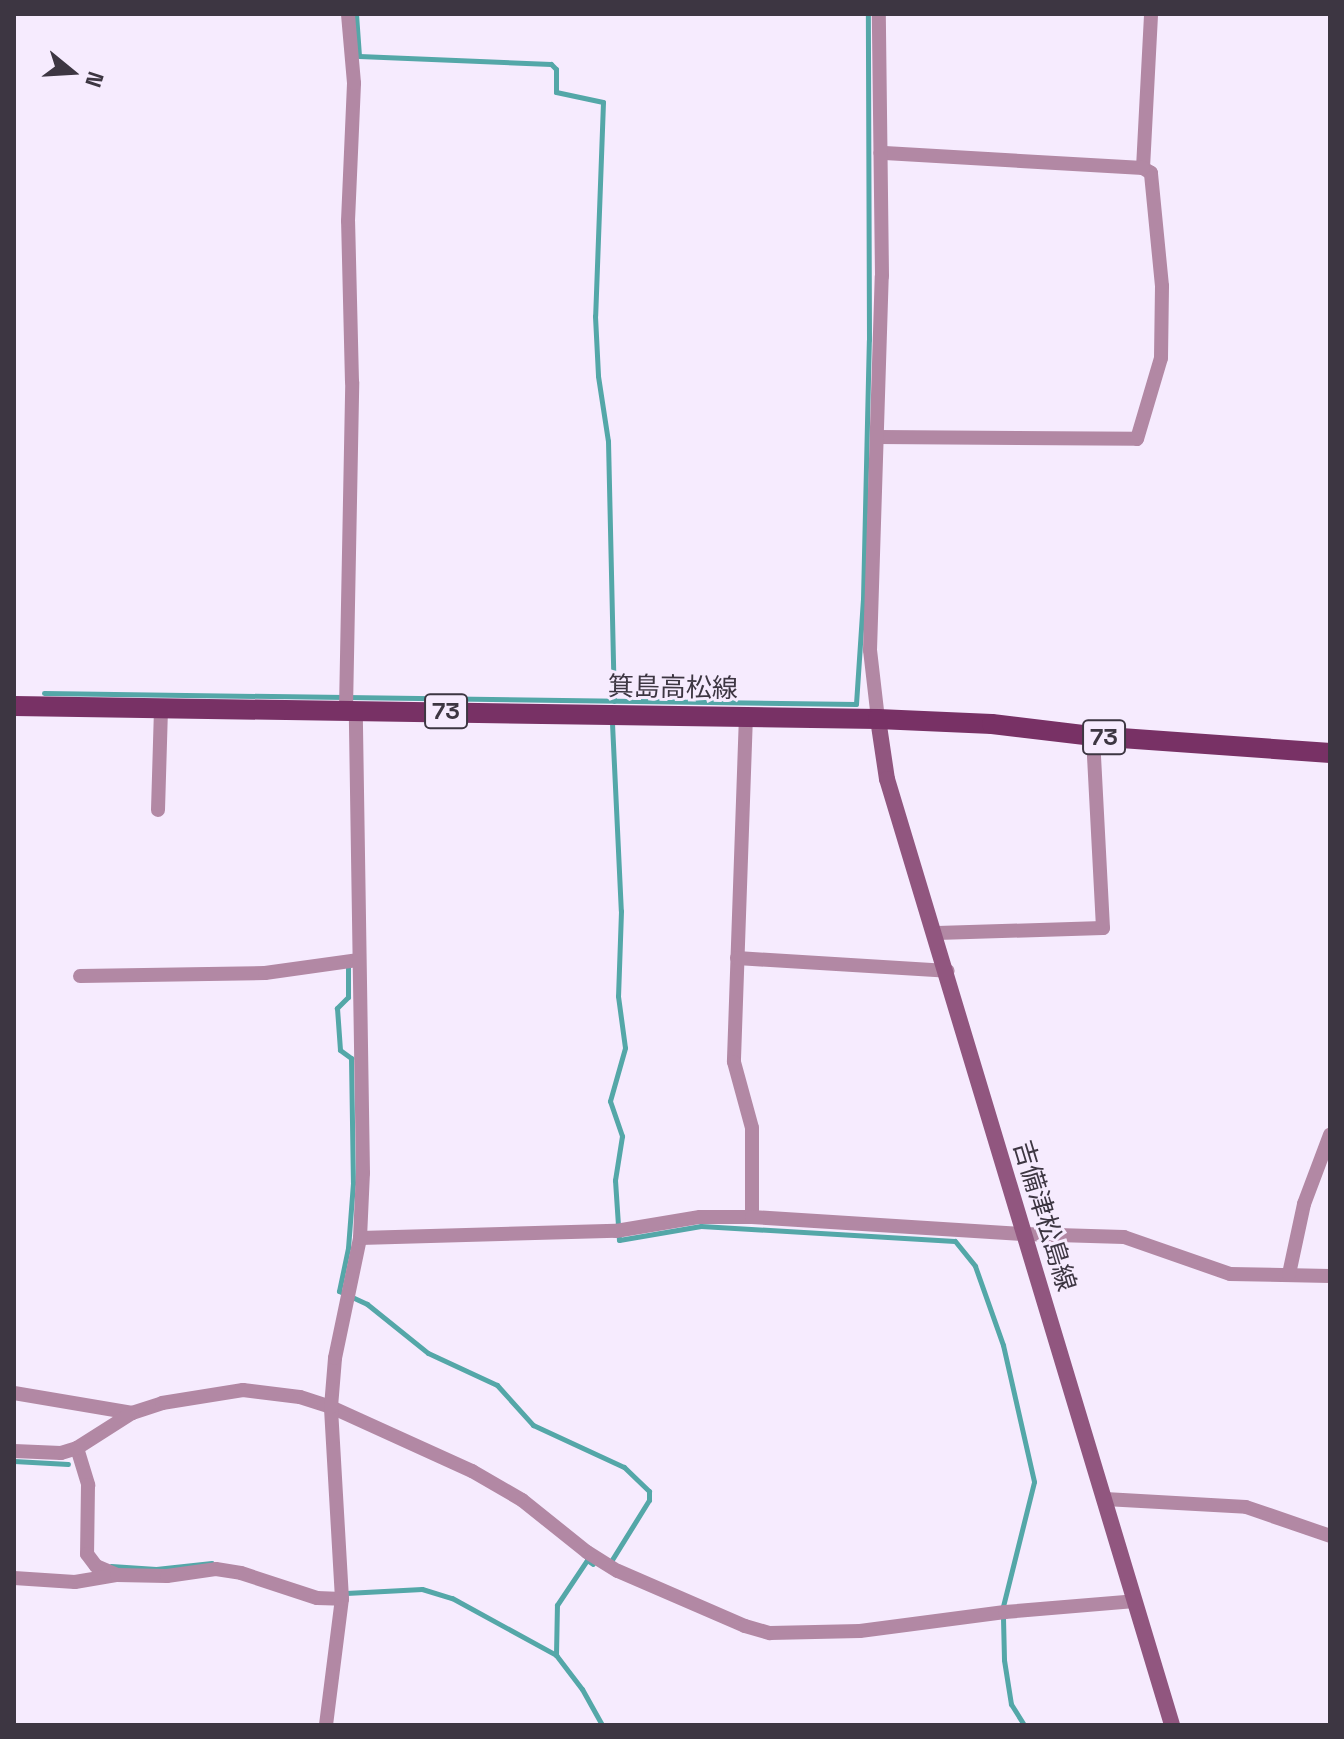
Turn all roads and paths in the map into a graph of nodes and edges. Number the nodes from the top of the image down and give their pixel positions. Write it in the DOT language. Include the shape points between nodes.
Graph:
graph roads {
  1 [pos="348,14"];
  2 [pos="879,14"];
  3 [pos="1151,14"];
  4 [pos="880,153"];
  5 [pos="1143,168"];
  6 [pos="878,437"];
  7 [pos="349,703"];
  8 [pos="14,706"];
  9 [pos="161,708"];
  10 [pos="746,715"];
  11 [pos="878,719"];
  12 [pos="1093,736"];
  13 [pos="1330,753"];
  14 [pos="158,810"];
  15 [pos="937,933"];
  16 [pos="737,958"];
  17 [pos="352,961"];
  18 [pos="948,971"];
  19 [pos="80,976"];
  20 [pos="1330,1135"];
  21 [pos="752,1217"];
  22 [pos="1024,1234"];
  23 [pos="360,1238"];
  24 [pos="1289,1274"];
  25 [pos="1330,1276"];
  26 [pos="14,1393"];
  27 [pos="331,1407"];
  28 [pos="132,1413"];
  29 [pos="77,1448"];
  30 [pos="14,1451"];
  31 [pos="1105,1499"];
  32 [pos="1330,1536"];
  33 [pos="117,1575"];
  34 [pos="14,1578"];
  35 [pos="342,1599"];
  36 [pos="1135,1601"];
  37 [pos="326,1725"];
  38 [pos="1172,1725"];
  1 -- 7 [label="street" via="354,83 348,221"];
  2 -- 4 [label="street"];
  3 -- 5 [label="street"];
  4 -- 5 [label="street"];
  4 -- 6 [label="street"];
  5 -- 6 [label="street" via="1151,173 1162,286 1161,358 1137,439"];
  6 -- 11 [label="street" via="870,650"];
  7 -- 9 [label="main road, 箕島高松線 / 73"];
  7 -- 10 [label="main road, 箕島高松線 / 73"];
  7 -- 17 [label="street"];
  8 -- 9 [label="main road, 箕島高松線 / 73"];
  9 -- 14 [label="street"];
  10 -- 11 [label="main road, 箕島高松線 / 73"];
  10 -- 16 [label="street"];
  11 -- 12 [label="main road, 箕島高松線 / 73" via="992,724"];
  11 -- 15 [label="main road, 吉備津松島線" via="887,779"];
  12 -- 13 [label="main road, 箕島高松線 / 73"];
  12 -- 15 [label="street" via="1103,928"];
  15 -- 18 [label="main road, 吉備津松島線"];
  16 -- 18 [label="street"];
  16 -- 21 [label="street" via="734,1062 752,1128"];
  17 -- 19 [label="street" via="265,973"];
  17 -- 23 [label="street" via="363,1173"];
  18 -- 22 [label="main road, 吉備津松島線"];
  20 -- 24 [label="street" via="1304,1204"];
  21 -- 22 [label="street"];
  21 -- 23 [label="street" via="700,1217 618,1231"];
  22 -- 24 [label="street" via="1124,1237 1230,1274"];
  22 -- 31 [label="main road, 吉備津松島線"];
  23 -- 27 [label="street" via="335,1358"];
  24 -- 25 [label="street"];
  26 -- 28 [label="street"];
  27 -- 28 [label="street" via="260,1390 162,1403"];
  27 -- 35 [label="street"];
  27 -- 36 [label="street" via="472,1471 522,1500 608,1566 745,1626 779,1634 860,1631"];
  28 -- 29 [label="street"];
  29 -- 30 [label="street" via="61,1453"];
  29 -- 33 [label="street" via="88,1485 87,1554 96,1566"];
  31 -- 32 [label="street" via="1246,1507"];
  31 -- 36 [label="main road, 吉備津松島線"];
  33 -- 34 [label="street" via="75,1582"];
  33 -- 35 [label="street" via="228,1570 317,1598"];
  35 -- 37 [label="street"];
  36 -- 38 [label="main road, 吉備津松島線"];
}
